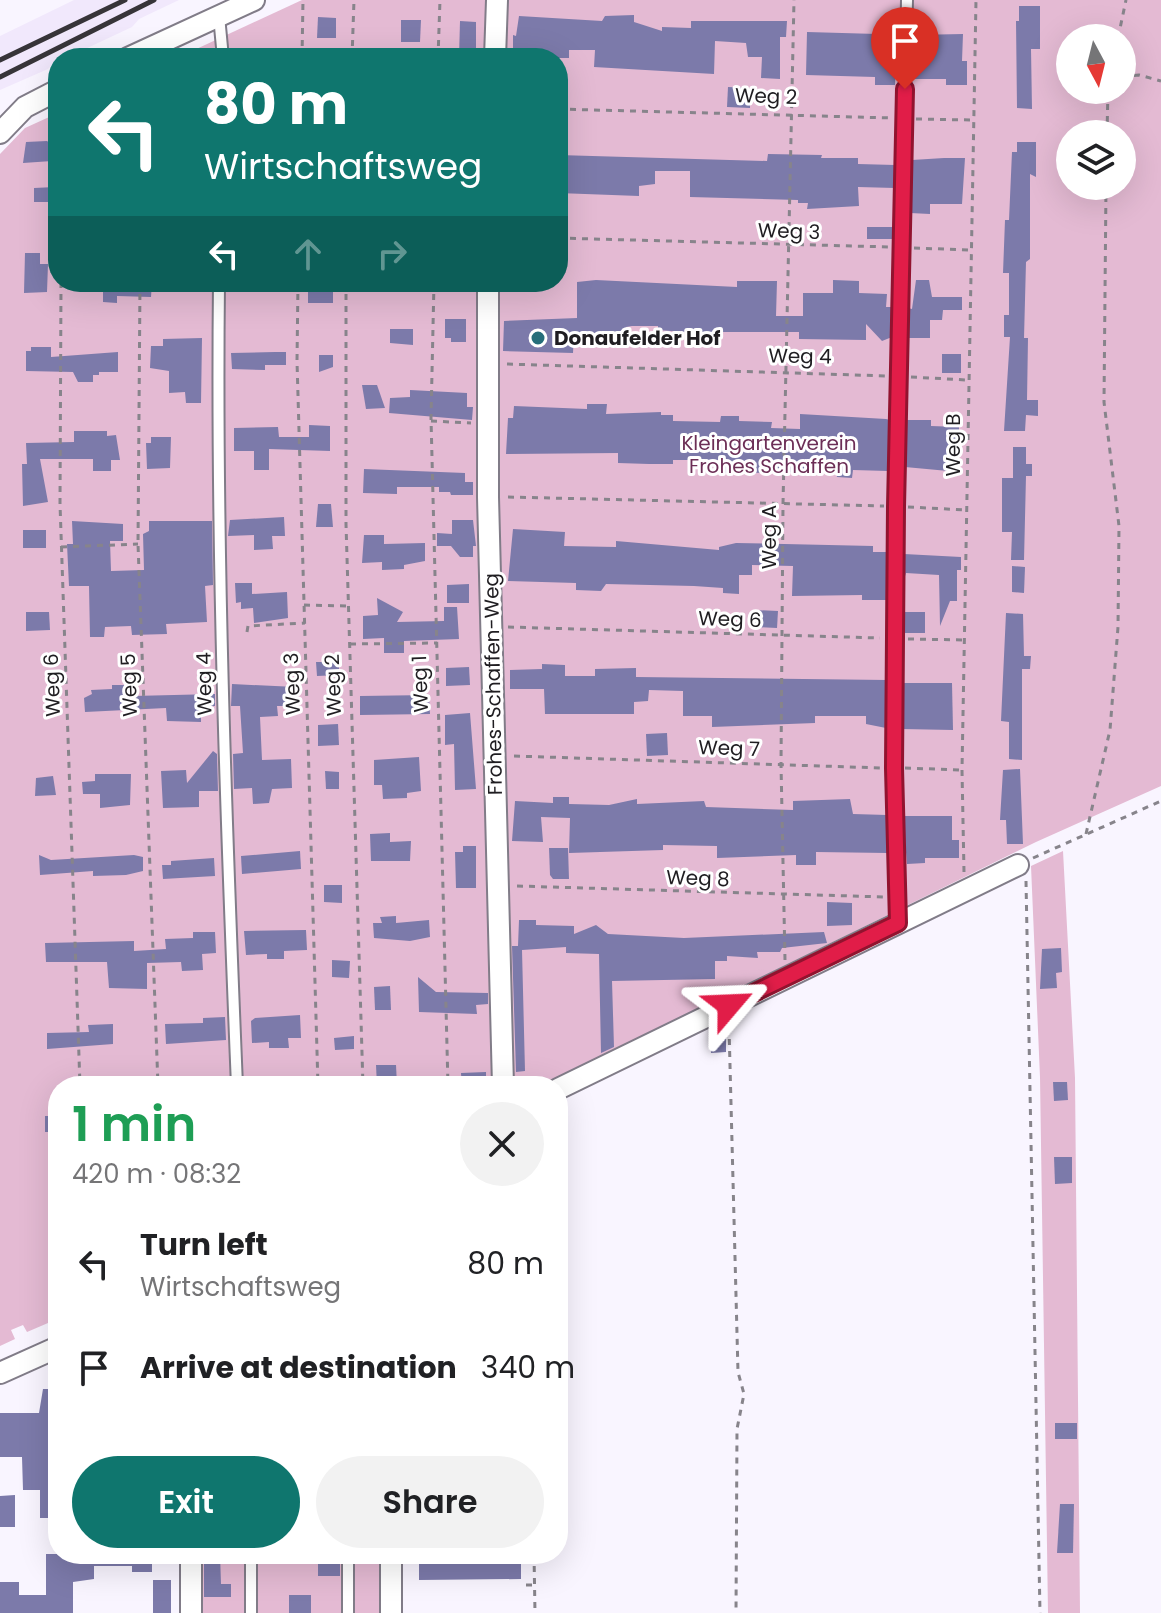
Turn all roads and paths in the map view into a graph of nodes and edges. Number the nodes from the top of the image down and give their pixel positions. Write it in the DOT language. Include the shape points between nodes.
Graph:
graph roads {
  1 [pos="254,0"];
  2 [pos="303,0"];
  3 [pos="354,0"];
  4 [pos="440,0"];
  5 [pos="497,0"];
  6 [pos="794,0"];
  7 [pos="907,0"];
  8 [pos="976,0"];
  9 [pos="1126,0"];
  10 [pos="219,16"];
  11 [pos="1121,24"];
  12 [pos="150,48"];
  13 [pos="222,48"];
  14 [pos="302,48"];
  15 [pos="352,48"];
  16 [pos="438,48"];
  17 [pos="495,48"];
  18 [pos="1136,75"];
  19 [pos="1161,81"];
  20 [pos="48,95"];
  21 [pos="568,109"];
  22 [pos="790,115"];
  23 [pos="904,118"];
  24 [pos="972,120"];
  25 [pos="0,133"];
  26 [pos="1106,200"];
  27 [pos="568,238"];
  28 [pos="787,245"];
  29 [pos="901,248"];
  30 [pos="970,250"];
  31 [pos="61,292"];
  32 [pos="140,292"];
  33 [pos="219,292"];
  34 [pos="298,292"];
  35 [pos="346,292"];
  36 [pos="434,292"];
  37 [pos="488,292"];
  38 [pos="487,364"];
  39 [pos="787,374"];
  40 [pos="898,376"];
  41 [pos="968,380"];
  42 [pos="431,421"];
  43 [pos="488,423"];
  44 [pos="488,497"];
  45 [pos="783,504"];
  46 [pos="896,507"];
  47 [pos="967,510"];
  48 [pos="138,544"];
  49 [pos="61,547"];
  50 [pos="304,605"];
  51 [pos="348,606"];
  52 [pos="305,623"];
  53 [pos="492,627"];
  54 [pos="247,632"];
  55 [pos="783,635"];
  56 [pos="895,638"];
  57 [pos="966,640"];
  58 [pos="437,643"];
  59 [pos="350,644"];
  60 [pos="495,756"];
  61 [pos="781,764"];
  62 [pos="894,768"];
  63 [pos="962,770"];
  64 [pos="1161,801"];
  65 [pos="1085,835"];
  66 [pos="1018,865"];
  67 [pos="497,885"];
  68 [pos="964,889"];
  69 [pos="783,896"];
  70 [pos="897,897"];
  71 [pos="898,923"];
  72 [pos="786,977"];
  73 [pos="729,1005"];
  74 [pos="80,1076"];
  75 [pos="158,1076"];
  76 [pos="237,1076"];
  77 [pos="318,1076"];
  78 [pos="363,1076"];
  79 [pos="448,1076"];
  80 [pos="503,1076"];
  81 [pos="568,1084"];
  82 [pos="48,1351"];
  83 [pos="0,1373"];
  84 [pos="191,1564"];
  85 [pos="251,1564"];
  86 [pos="348,1564"];
  87 [pos="391,1564"];
  88 [pos="534,1564"];
  89 [pos="526,1585"];
  90 [pos="535,1585"];
  91 [pos="191,1613"];
  92 [pos="251,1613"];
  93 [pos="348,1613"];
  94 [pos="391,1613"];
  95 [pos="535,1613"];
  96 [pos="736,1613"];
  97 [pos="1040,1613"];
  1 -- 10 [label="street"];
  2 -- 14 [label="path"];
  3 -- 15 [label="path"];
  4 -- 16 [label="path"];
  5 -- 17 [label="street"];
  6 -- 22 [label="path, Weg A"];
  7 -- 23 [label="lane"];
  8 -- 24 [label="path, Weg B"];
  9 -- 11 [label="path"];
  10 -- 12 [label="street"];
  10 -- 13 [label="lane"];
  18 -- 19 [label="path"];
  20 -- 25 [label="street" via="25,107"];
  21 -- 22 [label="path, Weg 2"];
  22 -- 23 [label="path, Weg 2"];
  22 -- 28 [label="path, Weg A"];
  23 -- 24 [label="path, Weg 2"];
  23 -- 29 [label="lane"];
  24 -- 30 [label="path, Weg B"];
  26 -- 65 [label="path" via="1104,402 1119,526 1118,627 1110,730"];
  27 -- 28 [label="path, Weg 3"];
  28 -- 29 [label="path, Weg 3"];
  28 -- 39 [label="path, Weg A"];
  29 -- 30 [label="path, Weg 3"];
  29 -- 40 [label="lane"];
  30 -- 41 [label="path, Weg B"];
  31 -- 49 [label="path, Weg 6"];
  32 -- 48 [label="path, Weg 5"];
  33 -- 76 [label="lane, Weg 4" via="223,737"];
  34 -- 50 [label="path, Weg 3"];
  35 -- 51 [label="path, Weg 2"];
  36 -- 42 [label="path, Weg 1"];
  37 -- 38 [label="street, Frohes-Schaffen-Weg"];
  38 -- 39 [label="path, Weg 4"];
  38 -- 43 [label="street, Frohes-Schaffen-Weg"];
  39 -- 40 [label="path, Weg 4"];
  39 -- 45 [label="path, Weg A"];
  40 -- 41 [label="path, Weg 4"];
  40 -- 46 [label="lane"];
  41 -- 47 [label="path, Weg B"];
  42 -- 43 [label="path"];
  42 -- 58 [label="path, Weg 1"];
  43 -- 44 [label="street, Frohes-Schaffen-Weg"];
  44 -- 45 [label="path"];
  44 -- 53 [label="street, Frohes-Schaffen-Weg"];
  45 -- 46 [label="path"];
  45 -- 55 [label="path, Weg A"];
  46 -- 47 [label="path"];
  46 -- 56 [label="lane"];
  47 -- 57 [label="path, Weg B"];
  48 -- 49 [label="path"];
  48 -- 75 [label="path, Weg 5"];
  49 -- 74 [label="path, Weg 6"];
  50 -- 51 [label="path"];
  50 -- 52 [label="path, Weg 3"];
  51 -- 59 [label="path, Weg 2"];
  52 -- 54 [label="path" via="248,626"];
  52 -- 77 [label="path, Weg 3"];
  53 -- 55 [label="path, Weg 6"];
  53 -- 60 [label="street, Frohes-Schaffen-Weg"];
  55 -- 56 [label="path, Weg 6"];
  55 -- 61 [label="path, Weg A"];
  56 -- 57 [label="path, Weg 6"];
  56 -- 62 [label="lane"];
  57 -- 63 [label="path, Weg B"];
  58 -- 59 [label="path"];
  58 -- 79 [label="path, Weg 1"];
  59 -- 78 [label="path, Weg 2"];
  60 -- 61 [label="path, Weg 7"];
  60 -- 67 [label="street, Frohes-Schaffen-Weg"];
  61 -- 62 [label="path, Weg 7"];
  61 -- 69 [label="path, Weg A"];
  62 -- 63 [label="path, Weg 7"];
  62 -- 70 [label="lane"];
  63 -- 68 [label="path, Weg B"];
  64 -- 65 [label="path"];
  65 -- 66 [label="path"];
  66 -- 68 [label="street"];
  66 -- 97 [label="path" via="1027,892"];
  67 -- 69 [label="path, Weg 8"];
  67 -- 80 [label="street, Frohes-Schaffen-Weg"];
  68 -- 71 [label="street"];
  69 -- 70 [label="path, Weg 8"];
  69 -- 72 [label="path, Weg A"];
  70 -- 71 [label="lane"];
  71 -- 72 [label="street"];
  72 -- 73 [label="street"];
  73 -- 81 [label="street"];
  73 -- 96 [label="path" via="738,1372 744,1394 737,1429"];
  82 -- 83 [label="street"];
  84 -- 91 [label="street"];
  85 -- 92 [label="lane"];
  86 -- 93 [label="lane"];
  87 -- 94 [label="street"];
  88 -- 90 [label="path"];
  89 -- 90 [label="path"];
  90 -- 95 [label="path"];
}
